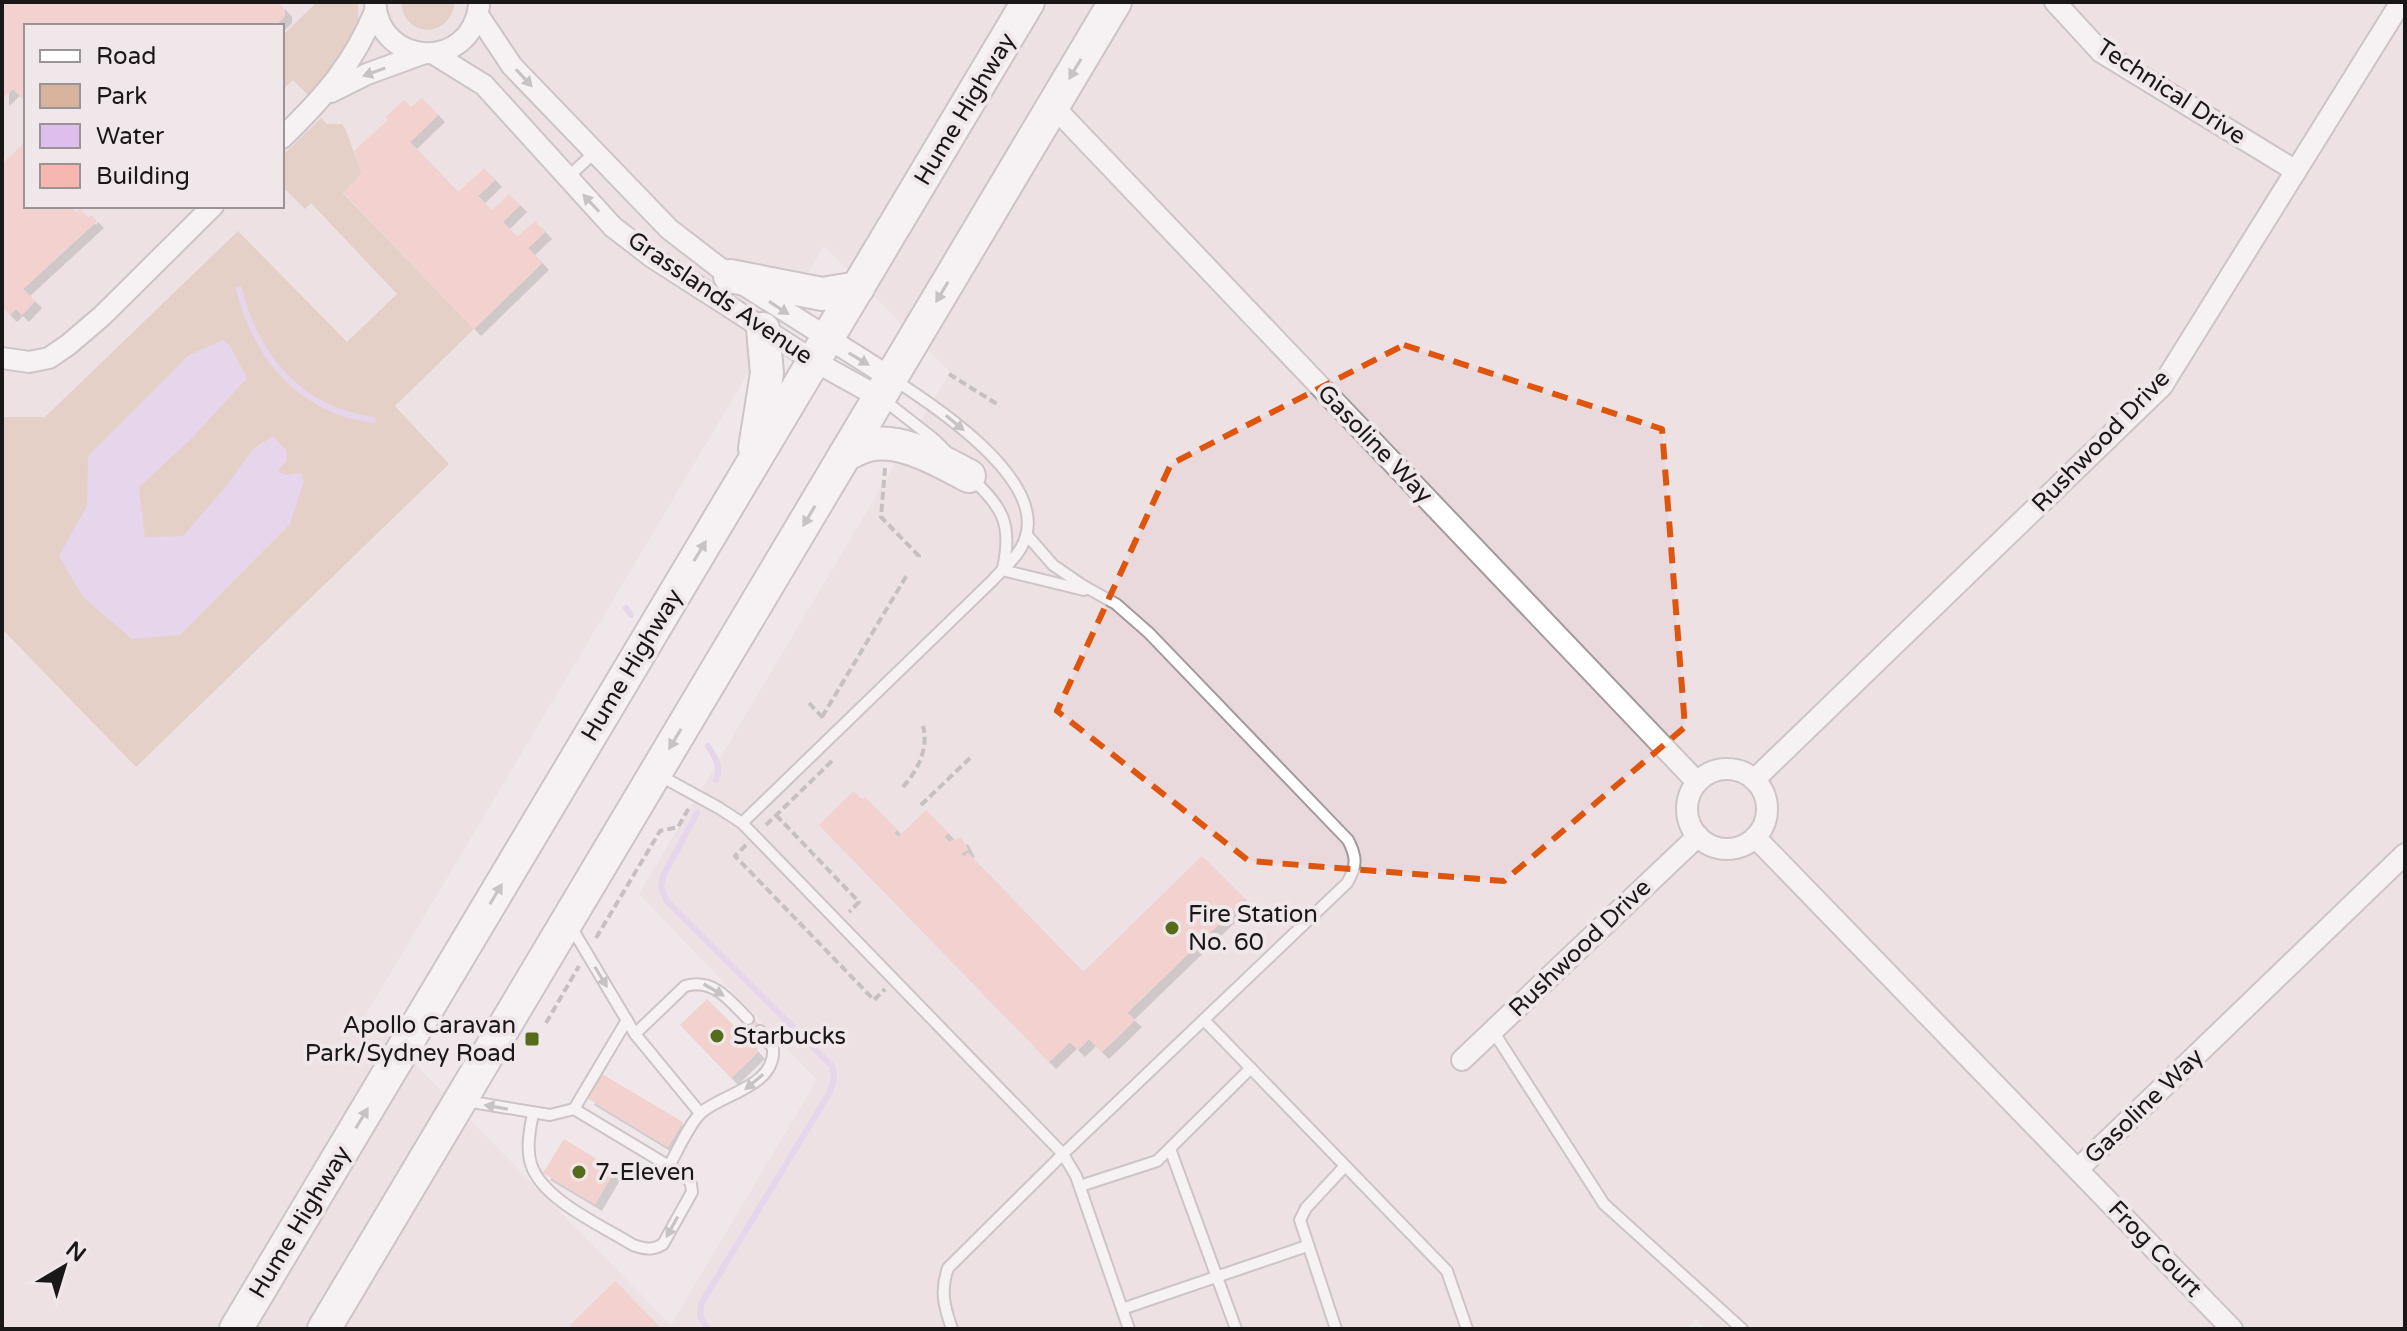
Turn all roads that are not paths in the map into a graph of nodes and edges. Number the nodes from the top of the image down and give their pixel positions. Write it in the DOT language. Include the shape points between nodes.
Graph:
graph roads {
  1 [pos="1028,2"];
  2 [pos="1115,2"];
  3 [pos="2055,2"];
  4 [pos="2401,2"];
  5 [pos="376,6"];
  6 [pos="479,6"];
  7 [pos="428,54"];
  8 [pos="327,93"];
  9 [pos="1053,106"];
  10 [pos="284,136"];
  11 [pos="594,153"];
  12 [pos="2296,171"];
  13 [pos="567,178"];
  14 [pos="211,208"];
  15 [pos="730,276"];
  16 [pos="858,288"];
  17 [pos="763,329"];
  18 [pos="820,350"];
  19 [pos="2,358"];
  20 [pos="885,387"];
  21 [pos="845,455"];
  22 [pos="753,463"];
  23 [pos="969,476"];
  24 [pos="1027,535"];
  25 [pos="1002,570"];
  26 [pos="1101,595"];
  27 [pos="655,772"];
  28 [pos="1754,780"];
  29 [pos="1697,782"];
  30 [pos="742,823"];
  31 [pos="1698,836"];
  32 [pos="1755,837"];
  33 [pos="2405,854"];
  34 [pos="567,920"];
  35 [pos="748,1019"];
  36 [pos="627,1020"];
  37 [pos="1204,1020"];
  38 [pos="760,1031"];
  39 [pos="1493,1031"];
  40 [pos="635,1034"];
  41 [pos="1462,1060"];
  42 [pos="1251,1068"];
  43 [pos="460,1100"];
  44 [pos="574,1109"];
  45 [pos="533,1113"];
  46 [pos="700,1113"];
  47 [pos="1170,1149"];
  48 [pos="1063,1154"];
  49 [pos="669,1166"];
  50 [pos="1345,1166"];
  51 [pos="2078,1169"];
  52 [pos="1080,1186"];
  53 [pos="1307,1246"];
  54 [pos="1217,1277"];
  55 [pos="1122,1309"];
  56 [pos="236,1329"];
  57 [pos="324,1329"];
  58 [pos="952,1329"];
  59 [pos="1129,1329"];
  60 [pos="1236,1329"];
  61 [pos="1336,1329"];
  62 [pos="1467,1329"];
  63 [pos="1742,1329"];
  64 [pos="2232,1329"];
  1 -- 16 [label="highway, Hume Highway"];
  2 -- 9 [label="highway, one-way"];
  3 -- 12 [label="street, Technical Drive" via="2101,52"];
  4 -- 12 [label="street, Rushwood Drive"];
  5 -- 7 [label="street, Grasslands Avenue" via="391,39"];
  5 -- 8 [label="street" via="356,52"];
  6 -- 7 [label="street" via="472,30 462,41"];
  6 -- 11 [label="street, Grasslands Avenue, one-way" via="512,66"];
  7 -- 8 [label="street, one-way"];
  7 -- 13 [label="street, Grasslands Avenue" via="484,85"];
  8 -- 10 [label="street"];
  9 -- 20 [label="highway, one-way"];
  9 -- 29 [label="street, Gasoline Way"];
  11 -- 13 [label="lane"];
  11 -- 15 [label="street, Grasslands Avenue" via="669,229"];
  12 -- 28 [label="street, Rushwood Drive" via="2162,386"];
  17 -- 13 [label="street, Grasslands Avenue, one-way" via="613,227"];
  14 -- 19 [label="street" via="68,345 49,358 29,362"];
  15 -- 16 [label="highway" via="822,294"];
  15 -- 18 [label="street, Grasslands Avenue, one-way"];
  16 -- 18 [label="highway, Hume Highway"];
  17 -- 18 [label="street, Grasslands Avenue"];
  17 -- 22 [label="highway" via="767,373"];
  18 -- 20 [label="street, Grasslands Avenue"];
  18 -- 22 [label="highway, Hume Highway"];
  20 -- 21 [label="highway"];
  20 -- 23 [label="lane"];
  20 -- 24 [label="lane, one-way" via="956,423 1001,468 1027,509"];
  21 -- 23 [label="highway" via="867,446 891,445"];
  21 -- 27 [label="highway, one-way"];
  56 -- 22 [label="highway, Hume Highway, one-way"];
  23 -- 25 [label="lane" via="1004,520 1007,549"];
  24 -- 25 [label="lane"];
  24 -- 26 [label="lane" via="1053,565"];
  25 -- 26 [label="lane"];
  25 -- 30 [label="lane"];
  26 -- 37 [label="lane" via="1149,633 1348,840 1357,856 1347,883"];
  27 -- 30 [label="lane"];
  27 -- 34 [label="highway"];
  28 -- 29 [label="street" via="1731,769"];
  28 -- 32 [label="street" via="1762,790 1766,814"];
  29 -- 31 [label="street" via="1687,803"];
  30 -- 48 [label="lane"];
  31 -- 32 [label="street" via="1720,848"];
  31 -- 39 [label="street, Rushwood Drive"];
  32 -- 51 [label="street, Gasoline Way"];
  33 -- 51 [label="street, Gasoline Way"];
  34 -- 36 [label="lane, one-way"];
  34 -- 43 [label="highway"];
  40 -- 35 [label="lane, one-way" via="694,983 713,986"];
  36 -- 40 [label="lane"];
  36 -- 44 [label="lane"];
  37 -- 42 [label="lane"];
  37 -- 48 [label="lane"];
  38 -- 46 [label="lane, one-way" via="773,1048 770,1066 743,1091"];
  39 -- 41 [label="street, Rushwood Drive"];
  39 -- 63 [label="lane" via="1604,1204"];
  40 -- 46 [label="lane"];
  42 -- 47 [label="lane"];
  42 -- 50 [label="lane"];
  45 -- 43 [label="lane, one-way"];
  43 -- 57 [label="highway"];
  44 -- 45 [label="lane"];
  44 -- 49 [label="lane"];
  49 -- 45 [label="lane, one-way" via="687,1177 692,1192 663,1244 646,1250 555,1197 542,1184 531,1165"];
  46 -- 49 [label="lane"];
  47 -- 52 [label="lane" via="1157,1161"];
  47 -- 54 [label="lane"];
  48 -- 52 [label="lane"];
  48 -- 58 [label="lane" via="948,1268 942,1286"];
  50 -- 53 [label="lane" via="1300,1220"];
  50 -- 62 [label="lane" via="1447,1271"];
  51 -- 64 [label="street, Frog Court"];
  52 -- 55 [label="lane"];
  53 -- 54 [label="lane"];
  53 -- 61 [label="lane"];
  54 -- 55 [label="lane"];
  54 -- 60 [label="lane"];
  55 -- 59 [label="lane"];
}
